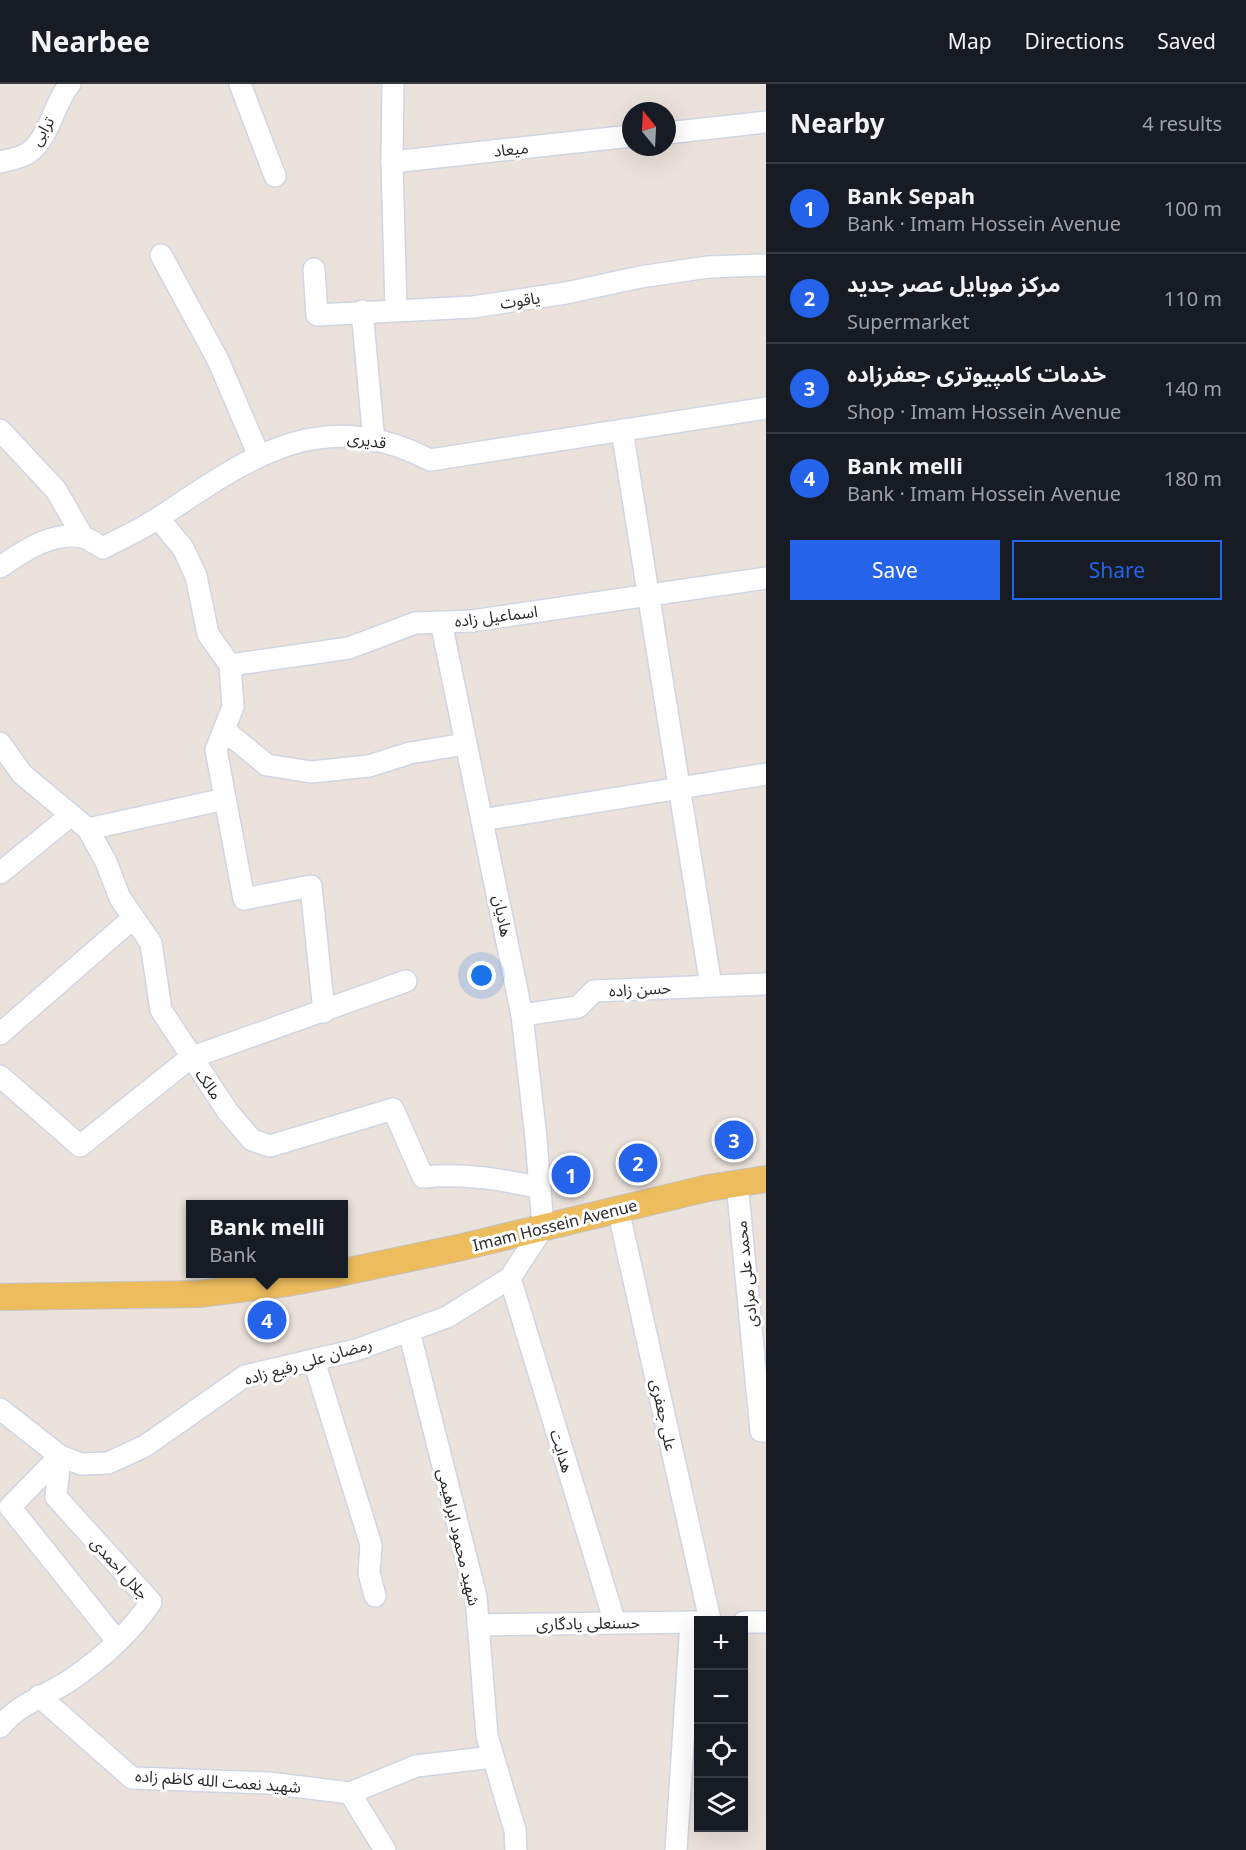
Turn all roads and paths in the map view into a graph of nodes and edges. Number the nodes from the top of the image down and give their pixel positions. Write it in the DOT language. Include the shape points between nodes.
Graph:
graph roads {
  1 [pos="70,84"];
  2 [pos="240,84"];
  3 [pos="393,84"];
  4 [pos="766,122"];
  5 [pos="676,132"];
  6 [pos="622,137"];
  7 [pos="0,162"];
  8 [pos="392,162"];
  9 [pos="275,176"];
  10 [pos="161,255"];
  11 [pos="766,265"];
  12 [pos="314,269"];
  13 [pos="396,309"];
  14 [pos="362,310"];
  15 [pos="766,408"];
  16 [pos="0,430"];
  17 [pos="622,430"];
  18 [pos="374,441"];
  19 [pos="259,456"];
  20 [pos="158,518"];
  21 [pos="83,537"];
  22 [pos="0,567"];
  23 [pos="766,578"];
  24 [pos="648,594"];
  25 [pos="441,622"];
  26 [pos="230,665"];
  27 [pos="224,730"];
  28 [pos="0,743"];
  29 [pos="465,744"];
  30 [pos="766,774"];
  31 [pos="680,788"];
  32 [pos="225,799"];
  33 [pos="71,814"];
  34 [pos="482,820"];
  35 [pos="88,829"];
  36 [pos="0,873"];
  37 [pos="132,919"];
  38 [pos="406,981"];
  39 [pos="766,984"];
  40 [pos="711,986"];
  41 [pos="324,1012"];
  42 [pos="522,1015"];
  43 [pos="0,1034"];
  44 [pos="190,1058"];
  45 [pos="0,1076"];
  46 [pos="766,1167"];
  47 [pos="766,1179"];
  48 [pos="737,1183"];
  49 [pos="540,1188"];
  50 [pos="618,1209"];
  51 [pos="543,1220"];
  52 [pos="348,1257"];
  53 [pos="348,1271"];
  54 [pos="198,1278"];
  55 [pos="314,1278"];
  56 [pos="510,1278"];
  57 [pos="0,1282"];
  58 [pos="0,1297"];
  59 [pos="409,1331"];
  60 [pos="314,1361"];
  61 [pos="0,1409"];
  62 [pos="766,1431"];
  63 [pos="60,1456"];
  64 [pos="375,1596"];
  65 [pos="699,1616"];
  66 [pos="694,1621"];
  67 [pos="748,1622"];
  68 [pos="766,1622"];
  69 [pos="615,1623"];
  70 [pos="478,1625"];
  71 [pos="117,1641"];
  72 [pos="695,1670"];
  73 [pos="39,1696"];
  74 [pos="0,1727"];
  75 [pos="493,1756"];
  76 [pos="350,1793"];
  77 [pos="385,1850"];
  78 [pos="516,1850"];
  79 [pos="676,1850"];
  1 -- 7 [label="street, ترابی" via="28,154"];
  2 -- 9 [label="street"];
  3 -- 8 [label="street"];
  4 -- 5 [label="street"];
  6 -- 8 [label="street, میعاد"];
  8 -- 13 [label="street"];
  10 -- 19 [label="street" via="218,360"];
  11 -- 13 [label="street, یاقوت" via="708,267 473,307"];
  12 -- 14 [label="street, یاقوت" via="317,315"];
  13 -- 14 [label="street, یاقوت"];
  14 -- 18 [label="street"];
  15 -- 17 [label="street, قدیری"];
  16 -- 21 [label="street" via="56,490"];
  17 -- 18 [label="street, قدیری" via="430,460 403,446"];
  17 -- 24 [label="street"];
  18 -- 19 [label="street, قدیری" via="345,435 322,437 280,446"];
  19 -- 20 [label="street, قدیری" via="227,472"];
  20 -- 21 [label="street, قدیری" via="103,548"];
  20 -- 26 [label="street" via="183,548 196,576 208,634"];
  21 -- 22 [label="street, قدیری" via="52,538"];
  23 -- 24 [label="street, اسماعیل زاده"];
  24 -- 25 [label="street, اسماعیل زاده" via="472,621"];
  24 -- 31 [label="street"];
  25 -- 26 [label="street, اسماعیل زاده" via="415,623 349,648"];
  25 -- 29 [label="street, هادیان"];
  26 -- 27 [label="street" via="233,708"];
  27 -- 29 [label="street" via="267,765 311,772 369,766 410,753"];
  27 -- 32 [label="street" via="216,750"];
  28 -- 33 [label="street, مالک" via="22,774"];
  29 -- 34 [label="street, هادیان"];
  30 -- 31 [label="street"];
  31 -- 34 [label="street"];
  31 -- 40 [label="street"];
  32 -- 35 [label="street"];
  32 -- 41 [label="street" via="244,899 311,886"];
  33 -- 35 [label="street, مالک"];
  33 -- 36 [label="street"];
  34 -- 42 [label="street, هادیان"];
  35 -- 37 [label="street, مالک"];
  37 -- 43 [label="street"];
  37 -- 44 [label="street, مالک" via="151,943 160,1010"];
  38 -- 41 [label="street"];
  39 -- 40 [label="street, حسن زاده"];
  40 -- 42 [label="street, حسن زاده" via="594,992 578,1007"];
  41 -- 44 [label="street"];
  42 -- 49 [label="street, هادیان"];
  44 -- 45 [label="street" via="80,1146"];
  44 -- 49 [label="street, مالک" via="252,1140 270,1146 393,1109 423,1177 448,1174 494,1178"];
  46 -- 51 [label="main road, Imam Hossein Avenue" via="666,1184"];
  47 -- 48 [label="main road, Imam Hossein Avenue"];
  48 -- 50 [label="main road, Imam Hossein Avenue"];
  48 -- 62 [label="street, محمد علی مرادی" via="761,1431"];
  49 -- 51 [label="street, هادیان"];
  50 -- 51 [label="main road, Imam Hossein Avenue"];
  50 -- 65 [label="street, علی جعفری"];
  51 -- 52 [label="main road, Imam Hossein Avenue"];
  51 -- 53 [label="main road, Imam Hossein Avenue" via="458,1248"];
  51 -- 56 [label="street, رمضان علی رفیع زاده"];
  54 -- 57 [label="main road"];
  55 -- 58 [label="main road" via="200,1294"];
  56 -- 59 [label="street, رمضان علی رفیع زاده" via="447,1317"];
  56 -- 69 [label="street, هدایت"];
  59 -- 60 [label="street, رمضان علی رفیع زاده"];
  59 -- 70 [label="street, شهید محمود ابراهیمی" via="476,1597"];
  60 -- 63 [label="street, رمضان علی رفیع زاده" via="245,1376 145,1446 108,1463 81,1464"];
  60 -- 64 [label="street" via="371,1545 369,1573"];
  61 -- 63 [label="street, رمضان علی رفیع زاده"];
  63 -- 71 [label="street, جلال احمدی" via="56,1497 152,1602 135,1626"];
  63 -- 71 [label="street" via="10,1507"];
  66 -- 69 [label="street, حسنعلی یادگاری"];
  67 -- 68 [label="street"];
  69 -- 70 [label="street, حسنعلی یادگاری"];
  70 -- 75 [label="street, شهید محمود ابراهیمی" via="487,1736"];
  71 -- 73 [label="street, جلال احمدی" via="72,1679"];
  72 -- 79 [label="street, علی جعفری"];
  73 -- 74 [label="street, جلال احمدی"];
  73 -- 76 [label="street, شهید نعمت الله کاظم زاده" via="132,1778 268,1783"];
  75 -- 76 [label="street, شهید نعمت الله کاظم زاده" via="416,1766"];
  75 -- 78 [label="street, شهید محمود ابراهیمی" via="515,1830"];
  76 -- 77 [label="street"];
}
